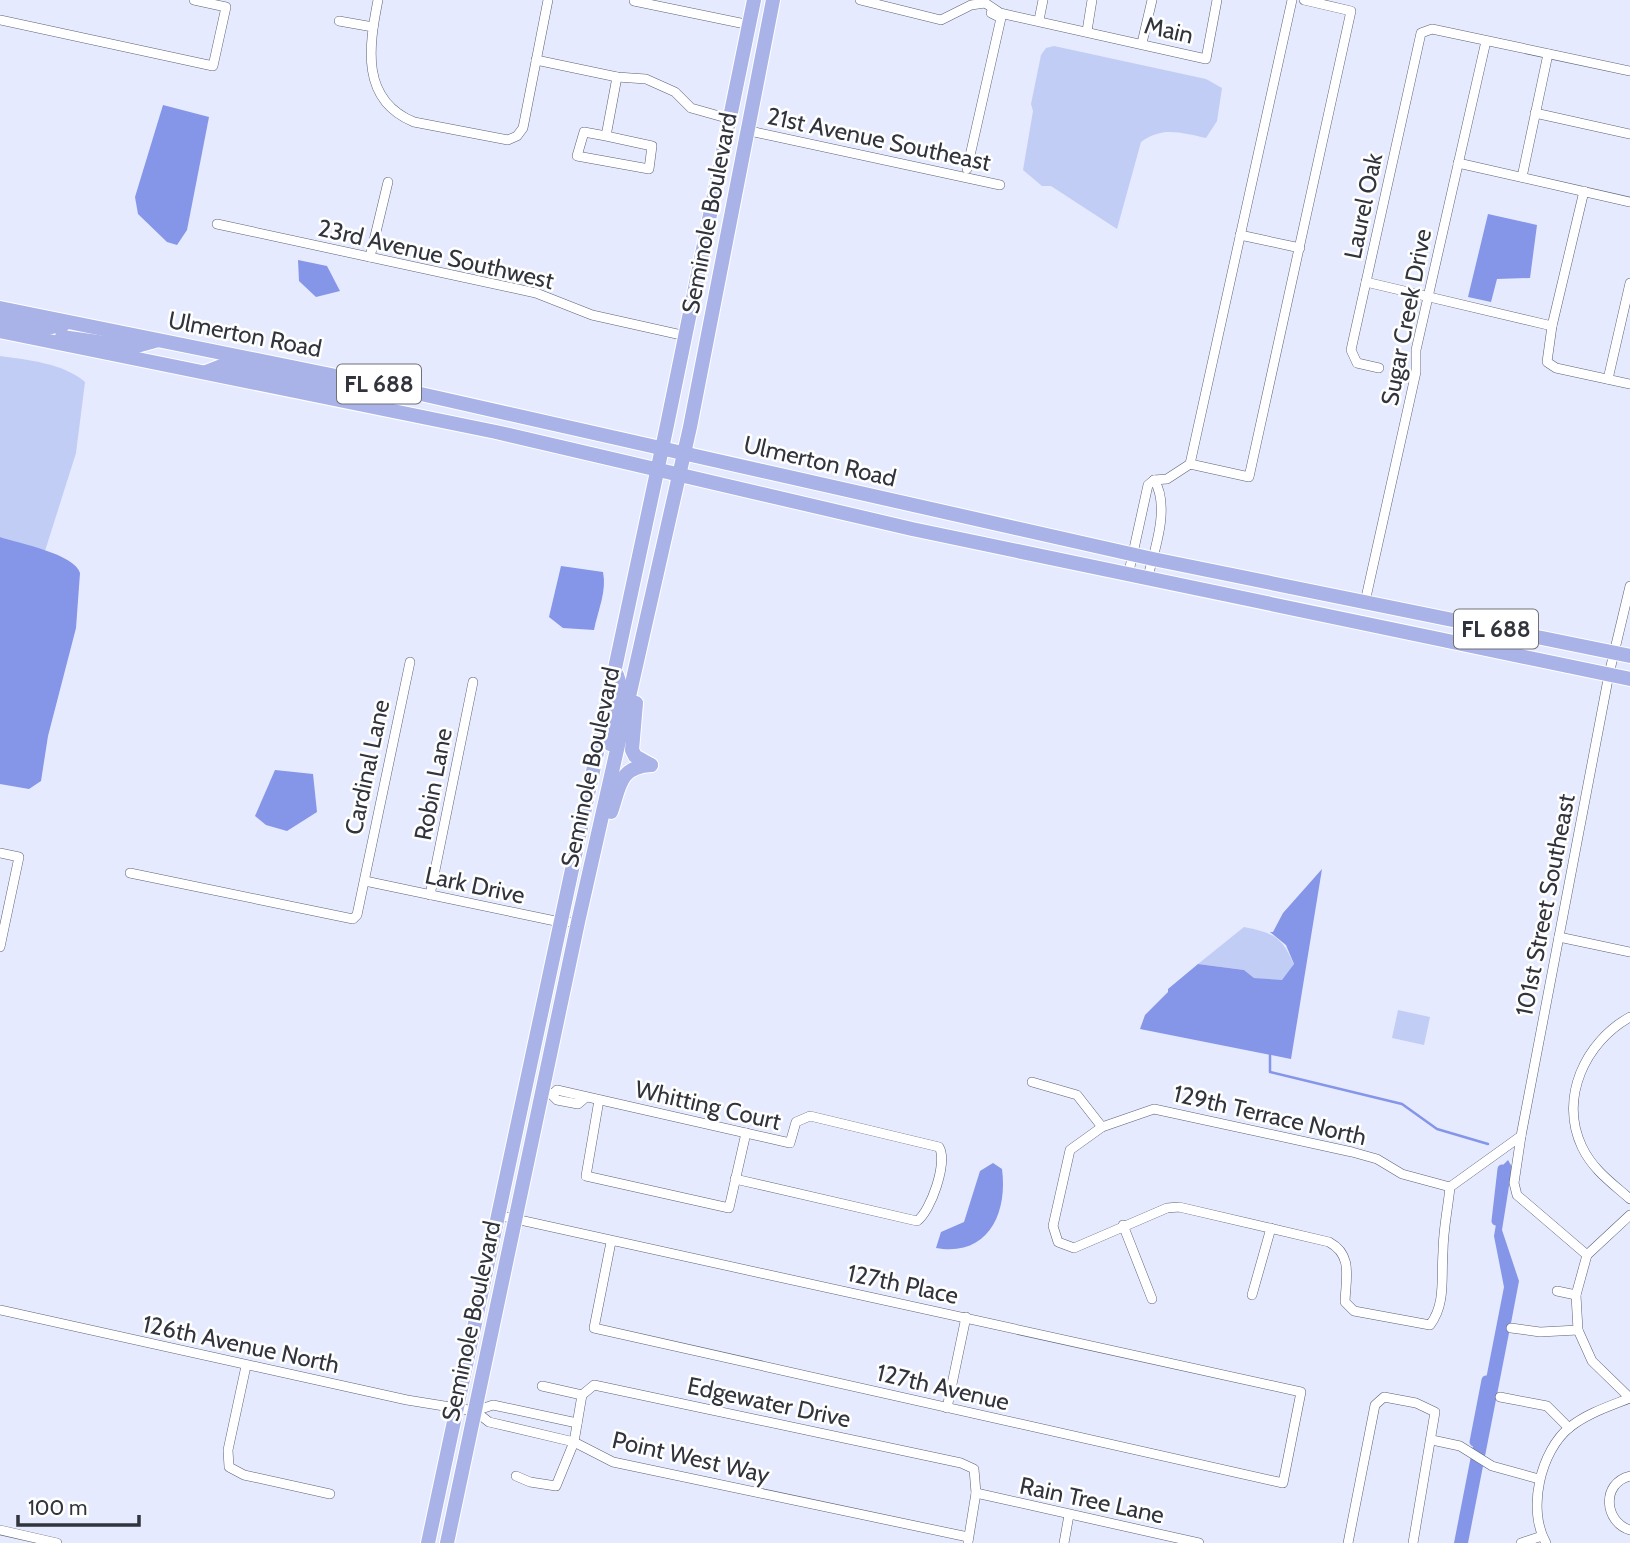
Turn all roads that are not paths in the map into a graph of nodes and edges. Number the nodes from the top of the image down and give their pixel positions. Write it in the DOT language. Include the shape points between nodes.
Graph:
graph roads {
  1 [pos="194,0"];
  2 [pos="378,0"];
  3 [pos="548,0"];
  4 [pos="754,0"];
  5 [pos="773,0"];
  6 [pos="860,0"];
  7 [pos="1043,0"];
  8 [pos="1093,0"];
  9 [pos="1152,0"];
  10 [pos="1217,0"];
  11 [pos="1292,0"];
  12 [pos="1304,0"];
  13 [pos="634,1"];
  14 [pos="984,1"];
  15 [pos="0,20"];
  16 [pos="1039,20"];
  17 [pos="339,21"];
  18 [pos="750,25"];
  19 [pos="373,27"];
  20 [pos="1087,31"];
  21 [pos="1486,41"];
  22 [pos="1142,43"];
  23 [pos="1548,54"];
  24 [pos="536,60"];
  25 [pos="759,71"];
  26 [pos="1630,71"];
  27 [pos="617,77"];
  28 [pos="1535,113"];
  29 [pos="730,119"];
  30 [pos="750,131"];
  31 [pos="1630,134"];
  32 [pos="606,136"];
  33 [pos="1458,163"];
  34 [pos="967,169"];
  35 [pos="1522,177"];
  36 [pos="388,182"];
  37 [pos="1000,185"];
  38 [pos="1584,191"];
  39 [pos="1630,202"];
  40 [pos="217,224"];
  41 [pos="1240,235"];
  42 [pos="1300,247"];
  43 [pos="370,257"];
  44 [pos="1366,282"];
  45 [pos="1630,283"];
  46 [pos="1429,296"];
  47 [pos="0,308"];
  48 [pos="0,320"];
  49 [pos="75,324"];
  50 [pos="1552,326"];
  51 [pos="0,331"];
  52 [pos="686,336"];
  53 [pos="40,339"];
  54 [pos="159,340"];
  55 [pos="193,347"];
  56 [pos="1379,368"];
  57 [pos="206,372"];
  58 [pos="1608,379"];
  59 [pos="1630,384"];
  60 [pos="390,387"];
  61 [pos="662,447"];
  62 [pos="684,453"];
  63 [pos="1190,464"];
  64 [pos="657,469"];
  65 [pos="679,475"];
  66 [pos="1154,480"];
  67 [pos="1134,555"];
  68 [pos="1153,559"];
  69 [pos="1128,576"];
  70 [pos="1147,580"];
  71 [pos="1630,586"];
  72 [pos="1365,602"];
  73 [pos="644,627"];
  74 [pos="1613,653"];
  75 [pos="1630,656"];
  76 [pos="410,662"];
  77 [pos="615,664"];
  78 [pos="1609,674"];
  79 [pos="1630,678"];
  80 [pos="473,682"];
  81 [pos="614,766"];
  82 [pos="0,853"];
  83 [pos="130,873"];
  84 [pos="590,873"];
  85 [pos="365,881"];
  86 [pos="430,895"];
  87 [pos="560,922"];
  88 [pos="579,922"];
  89 [pos="1559,937"];
  90 [pos="0,945"];
  91 [pos="1630,952"];
  92 [pos="1630,1017"];
  93 [pos="1032,1082"];
  94 [pos="548,1093"];
  95 [pos="599,1100"];
  96 [pos="1102,1127"];
  97 [pos="746,1133"];
  98 [pos="1521,1136"];
  99 [pos="735,1178"];
  100 [pos="1450,1187"];
  101 [pos="1630,1199"];
  102 [pos="497,1215"];
  103 [pos="1630,1215"];
  104 [pos="516,1219"];
  105 [pos="1123,1225"];
  106 [pos="1271,1228"];
  107 [pos="611,1242"];
  108 [pos="1587,1255"];
  109 [pos="1557,1291"];
  110 [pos="1252,1294"];
  111 [pos="1576,1295"];
  112 [pos="1152,1298"];
  113 [pos="0,1310"];
  114 [pos="966,1317"];
  115 [pos="1511,1328"];
  116 [pos="1578,1330"];
  117 [pos="246,1366"];
  118 [pos="542,1385"];
  119 [pos="582,1395"];
  120 [pos="1500,1396"];
  121 [pos="1630,1398"];
  122 [pos="457,1408"];
  123 [pos="947,1408"];
  124 [pos="475,1411"];
  125 [pos="577,1423"];
  126 [pos="1569,1428"];
  127 [pos="1432,1440"];
  128 [pos="574,1442"];
  129 [pos="516,1476"];
  130 [pos="1630,1476"];
  131 [pos="1539,1479"];
  132 [pos="1283,1483"];
  133 [pos="330,1493"];
  134 [pos="976,1493"];
  135 [pos="1069,1515"];
  136 [pos="0,1530"];
  137 [pos="1630,1530"];
  138 [pos="968,1540"];
  139 [pos="1544,1540"];
  140 [pos="57,1543"];
  141 [pos="428,1543"];
  142 [pos="447,1543"];
  143 [pos="1064,1543"];
  144 [pos="1199,1543"];
  145 [pos="1348,1543"];
  146 [pos="1413,1543"];
  147 [pos="1521,1543"];
  1 -- 15 [label="street" via="226,7 213,66"];
  2 -- 19 [label="street"];
  3 -- 24 [label="street"];
  4 -- 18 [label="main road, Seminole Boulevard"];
  5 -- 25 [label="main road, Seminole Boulevard"];
  6 -- 14 [label="street" via="947,20"];
  7 -- 16 [label="street"];
  8 -- 20 [label="street"];
  9 -- 22 [label="street"];
  10 -- 22 [label="street, Main" via="1206,59"];
  11 -- 41 [label="street"];
  12 -- 42 [label="street" via="1351,11"];
  13 -- 18 [label="street"];
  14 -- 16 [label="street, Main" via="1000,13"];
  14 -- 34 [label="street" via="986,9 1000,19"];
  16 -- 20 [label="street, Main"];
  17 -- 19 [label="street"];
  18 -- 25 [label="main road" via="756,37 754,60"];
  18 -- 29 [label="main road, Seminole Boulevard"];
  19 -- 24 [label="street" via="369,61 376,85 401,117 491,139 508,140 523,128"];
  20 -- 22 [label="street, Main"];
  21 -- 23 [label="street"];
  21 -- 33 [label="street, Sugar Creek Drive"];
  21 -- 44 [label="street, Laurel Oak" via="1432,29 1421,33"];
  23 -- 26 [label="street"];
  23 -- 28 [label="street"];
  24 -- 27 [label="street"];
  25 -- 30 [label="main road, Seminole Boulevard"];
  27 -- 29 [label="street" via="646,79 675,92 691,108"];
  27 -- 32 [label="street"];
  28 -- 31 [label="street"];
  28 -- 35 [label="street"];
  29 -- 30 [label="main road"];
  29 -- 52 [label="main road, Seminole Boulevard"];
  30 -- 37 [label="street, 21st Avenue Southeast"];
  30 -- 62 [label="main road, Seminole Boulevard"];
  32 -- 32 [label="street" via="584,132 579,158 649,169 652,146"];
  33 -- 35 [label="street"];
  33 -- 46 [label="street, Sugar Creek Drive"];
  35 -- 38 [label="street"];
  36 -- 43 [label="street"];
  38 -- 39 [label="street"];
  38 -- 50 [label="street"];
  40 -- 43 [label="street, 23rd Avenue Southwest"];
  41 -- 42 [label="street"];
  41 -- 63 [label="street"];
  42 -- 63 [label="street" via="1249,477"];
  43 -- 52 [label="street, 23rd Avenue Southwest" via="536,293 602,318"];
  44 -- 46 [label="street"];
  44 -- 56 [label="street, Laurel Oak" via="1351,350 1357,363"];
  45 -- 58 [label="street"];
  46 -- 50 [label="street"];
  46 -- 72 [label="street, Sugar Creek Drive"];
  47 -- 49 [label="main road, Ulmerton Road / FL 688"];
  48 -- 49 [label="main road" via="45,328"];
  49 -- 54 [label="main road, Ulmerton Road / FL 688"];
  50 -- 58 [label="street" via="1547,362"];
  51 -- 53 [label="main road, Ulmerton Road / FL 688"];
  52 -- 61 [label="main road, Seminole Boulevard"];
  53 -- 54 [label="main road" via="81,337 133,347"];
  53 -- 57 [label="main road, Ulmerton Road / FL 688"];
  54 -- 55 [label="main road, Ulmerton Road / FL 688"];
  55 -- 57 [label="main road"];
  55 -- 60 [label="main road, Ulmerton Road / FL 688"];
  57 -- 60 [label="main road" via="225,365 349,389"];
  57 -- 64 [label="main road, Ulmerton Road / FL 688"];
  58 -- 59 [label="street"];
  60 -- 61 [label="main road, Ulmerton Road / FL 688"];
  61 -- 62 [label="main road, Ulmerton Road / FL 688"];
  61 -- 64 [label="main road, Seminole Boulevard"];
  62 -- 65 [label="main road, Seminole Boulevard"];
  62 -- 67 [label="main road, Ulmerton Road / FL 688"];
  63 -- 66 [label="street" via="1167,480"];
  64 -- 65 [label="main road, Ulmerton Road / FL 688"];
  64 -- 77 [label="main road, Seminole Boulevard"];
  65 -- 69 [label="main road, Ulmerton Road / FL 688"];
  65 -- 73 [label="main road, Seminole Boulevard"];
  66 -- 67 [label="street" via="1148,485"];
  66 -- 68 [label="street" via="1160,489 1160,514"];
  67 -- 68 [label="main road, Ulmerton Road / FL 688"];
  67 -- 69 [label="street"];
  68 -- 70 [label="street"];
  68 -- 72 [label="main road, Ulmerton Road / FL 688"];
  69 -- 70 [label="main road, Ulmerton Road / FL 688"];
  70 -- 78 [label="main road, Ulmerton Road / FL 688"];
  71 -- 74 [label="street, 101st Street Southeast"];
  72 -- 74 [label="main road, Ulmerton Road / FL 688"];
  73 -- 81 [label="main road, Seminole Boulevard"];
  73 -- 84 [label="main road" via="632,743 635,756 651,765 636,766 624,775"];
  74 -- 75 [label="main road, Ulmerton Road / FL 688"];
  74 -- 78 [label="street, 101st Street Southeast"];
  76 -- 85 [label="street, Cardinal Lane"];
  77 -- 81 [label="main road" via="620,685 610,741"];
  77 -- 87 [label="main road, Seminole Boulevard"];
  78 -- 79 [label="main road, Ulmerton Road / FL 688"];
  78 -- 89 [label="street, 101st Street Southeast"];
  80 -- 86 [label="street, Robin Lane"];
  81 -- 84 [label="main road, Seminole Boulevard"];
  82 -- 90 [label="street" via="19,857"];
  83 -- 85 [label="street, Cardinal Lane" via="347,919 358,915"];
  84 -- 88 [label="main road, Seminole Boulevard"];
  85 -- 86 [label="street, Lark Drive"];
  86 -- 87 [label="street, Lark Drive"];
  87 -- 88 [label="street, Lark Drive"];
  87 -- 102 [label="main road, Seminole Boulevard"];
  88 -- 94 [label="main road, Seminole Boulevard"];
  89 -- 91 [label="street"];
  89 -- 98 [label="street, 101st Street Southeast"];
  92 -- 101 [label="street" via="1588,1055 1575,1101 1582,1147 1595,1167"];
  93 -- 96 [label="street" via="1077,1095"];
  94 -- 95 [label="street, Whitting Court" via="557,1100 574,1098 578,1104 585,1098"];
  94 -- 104 [label="main road, Seminole Boulevard"];
  95 -- 97 [label="street, Whitting Court"];
  95 -- 99 [label="street, Whitting Court" via="586,1177 729,1208"];
  96 -- 100 [label="street, 129th Terrace North" via="1154,1109 1352,1152 1402,1174"];
  96 -- 105 [label="street, 129th Terrace North" via="1070,1150 1053,1226 1058,1242 1074,1248"];
  97 -- 99 [label="street"];
  97 -- 99 [label="street, Whitting Court" via="790,1143 796,1122 810,1116 939,1147 942,1165 926,1214 917,1221"];
  98 -- 100 [label="street"];
  98 -- 108 [label="street, 101st Street Southeast" via="1514,1183 1517,1195"];
  100 -- 106 [label="street" via="1443,1289 1437,1316 1430,1325 1354,1311 1345,1302 1347,1260 1340,1248"];
  102 -- 104 [label="street, 127th Place"];
  102 -- 122 [label="main road, Seminole Boulevard"];
  103 -- 108 [label="street"];
  104 -- 107 [label="street, 127th Place"];
  104 -- 124 [label="main road, Seminole Boulevard"];
  105 -- 106 [label="street" via="1179,1207"];
  105 -- 112 [label="street"];
  106 -- 110 [label="street"];
  107 -- 114 [label="street, 127th Place"];
  107 -- 123 [label="street, 127th Avenue" via="594,1328"];
  108 -- 111 [label="street"];
  109 -- 111 [label="street"];
  111 -- 116 [label="street"];
  113 -- 117 [label="street, 126th Avenue North"];
  114 -- 123 [label="street"];
  114 -- 132 [label="street, 127th Place" via="1301,1392"];
  115 -- 116 [label="street"];
  116 -- 121 [label="street" via="1592,1360"];
  117 -- 122 [label="street, 126th Avenue North"];
  117 -- 133 [label="street" via="229,1467 244,1475"];
  118 -- 119 [label="street"];
  119 -- 125 [label="street"];
  119 -- 134 [label="street, Edgewater Drive" via="594,1385 941,1457 974,1469"];
  120 -- 126 [label="street" via="1547,1406"];
  121 -- 126 [label="street"];
  122 -- 124 [label="street, 126th Avenue North"];
  122 -- 141 [label="main road, Seminole Boulevard"];
  123 -- 132 [label="street, 127th Avenue"];
  124 -- 125 [label="street" via="494,1405"];
  124 -- 128 [label="street, Point West Way" via="489,1422"];
  124 -- 142 [label="main road, Seminole Boulevard"];
  125 -- 128 [label="street"];
  126 -- 131 [label="street"];
  127 -- 131 [label="street" via="1460,1446 1492,1466"];
  127 -- 145 [label="street" via="1436,1418 1430,1408 1384,1398 1375,1405"];
  127 -- 146 [label="street"];
  128 -- 129 [label="street" via="556,1486"];
  128 -- 138 [label="street, Point West Way" via="613,1462"];
  130 -- 137 [label="street" via="1613,1486 1608,1500 1617,1523"];
  131 -- 139 [label="street" via="1537,1521"];
  134 -- 135 [label="street, Rain Tree Lane"];
  134 -- 138 [label="street"];
  135 -- 143 [label="street"];
  135 -- 144 [label="street, Rain Tree Lane"];
  136 -- 140 [label="street"];
  139 -- 147 [label="street"];
}
